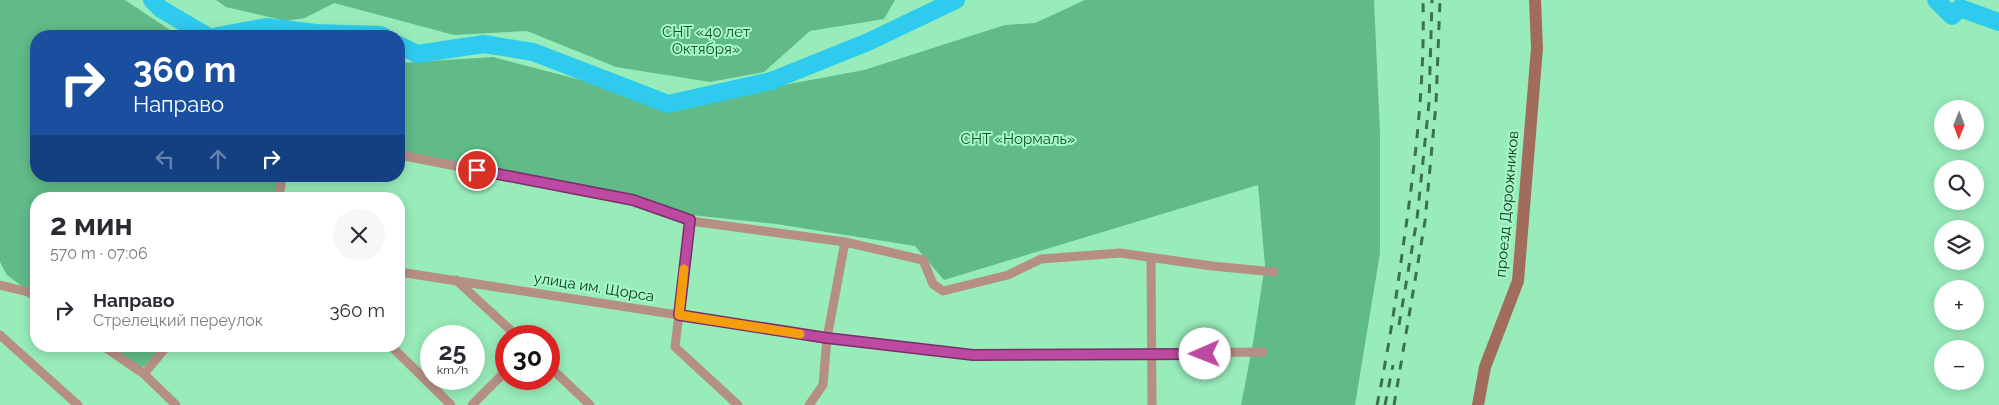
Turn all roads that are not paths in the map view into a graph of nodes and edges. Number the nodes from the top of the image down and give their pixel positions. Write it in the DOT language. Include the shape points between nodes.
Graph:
graph roads {
  1 [pos="1535,0"];
  2 [pos="405,156"];
  3 [pos="690,220"];
  4 [pos="846,242"];
  5 [pos="1151,258"];
  6 [pos="1274,272"];
  7 [pos="405,273"];
  8 [pos="456,280"];
  9 [pos="0,285"];
  10 [pos="30,293"];
  11 [pos="679,315"];
  12 [pos="505,325"];
  13 [pos="0,335"];
  14 [pos="827,338"];
  15 [pos="111,352"];
  16 [pos="162,352"];
  17 [pos="397,352"];
  18 [pos="1263,352"];
  19 [pos="1152,354"];
  20 [pos="144,374"];
  21 [pos="560,376"];
  22 [pos="495,382"];
  23 [pos="78,405"];
  24 [pos="176,405"];
  25 [pos="451,405"];
  26 [pos="472,405"];
  27 [pos="590,405"];
  28 [pos="738,405"];
  29 [pos="810,405"];
  30 [pos="1152,405"];
  31 [pos="1478,405"];
  1 -- 31 [label="main road, проезд Дорожников" via="1537,48 1518,281 1485,367"];
  2 -- 3 [label="street" via="633,200"];
  3 -- 4 [label="street"];
  3 -- 11 [label="street"];
  4 -- 5 [label="street" via="923,260 933,284 943,291 1008,275 1041,259 1120,252"];
  4 -- 14 [label="street"];
  5 -- 6 [label="street"];
  5 -- 19 [label="street"];
  7 -- 8 [label="street, улица им. Щорса"];
  8 -- 11 [label="street, улица им. Щорса"];
  8 -- 12 [label="street"];
  9 -- 10 [label="street"];
  11 -- 14 [label="street, улица им. Щорса"];
  11 -- 28 [label="street" via="675,347"];
  13 -- 23 [label="street"];
  14 -- 19 [label="street, улица им. Щорса" via="973,355"];
  14 -- 29 [label="street" via="823,385"];
  15 -- 20 [label="street"];
  16 -- 20 [label="street"];
  17 -- 25 [label="street"];
  18 -- 19 [label="street, улица им. Щорса"];
  19 -- 30 [label="street"];
  20 -- 24 [label="street"];
  21 -- 27 [label="street"];
  22 -- 26 [label="street"];
}
